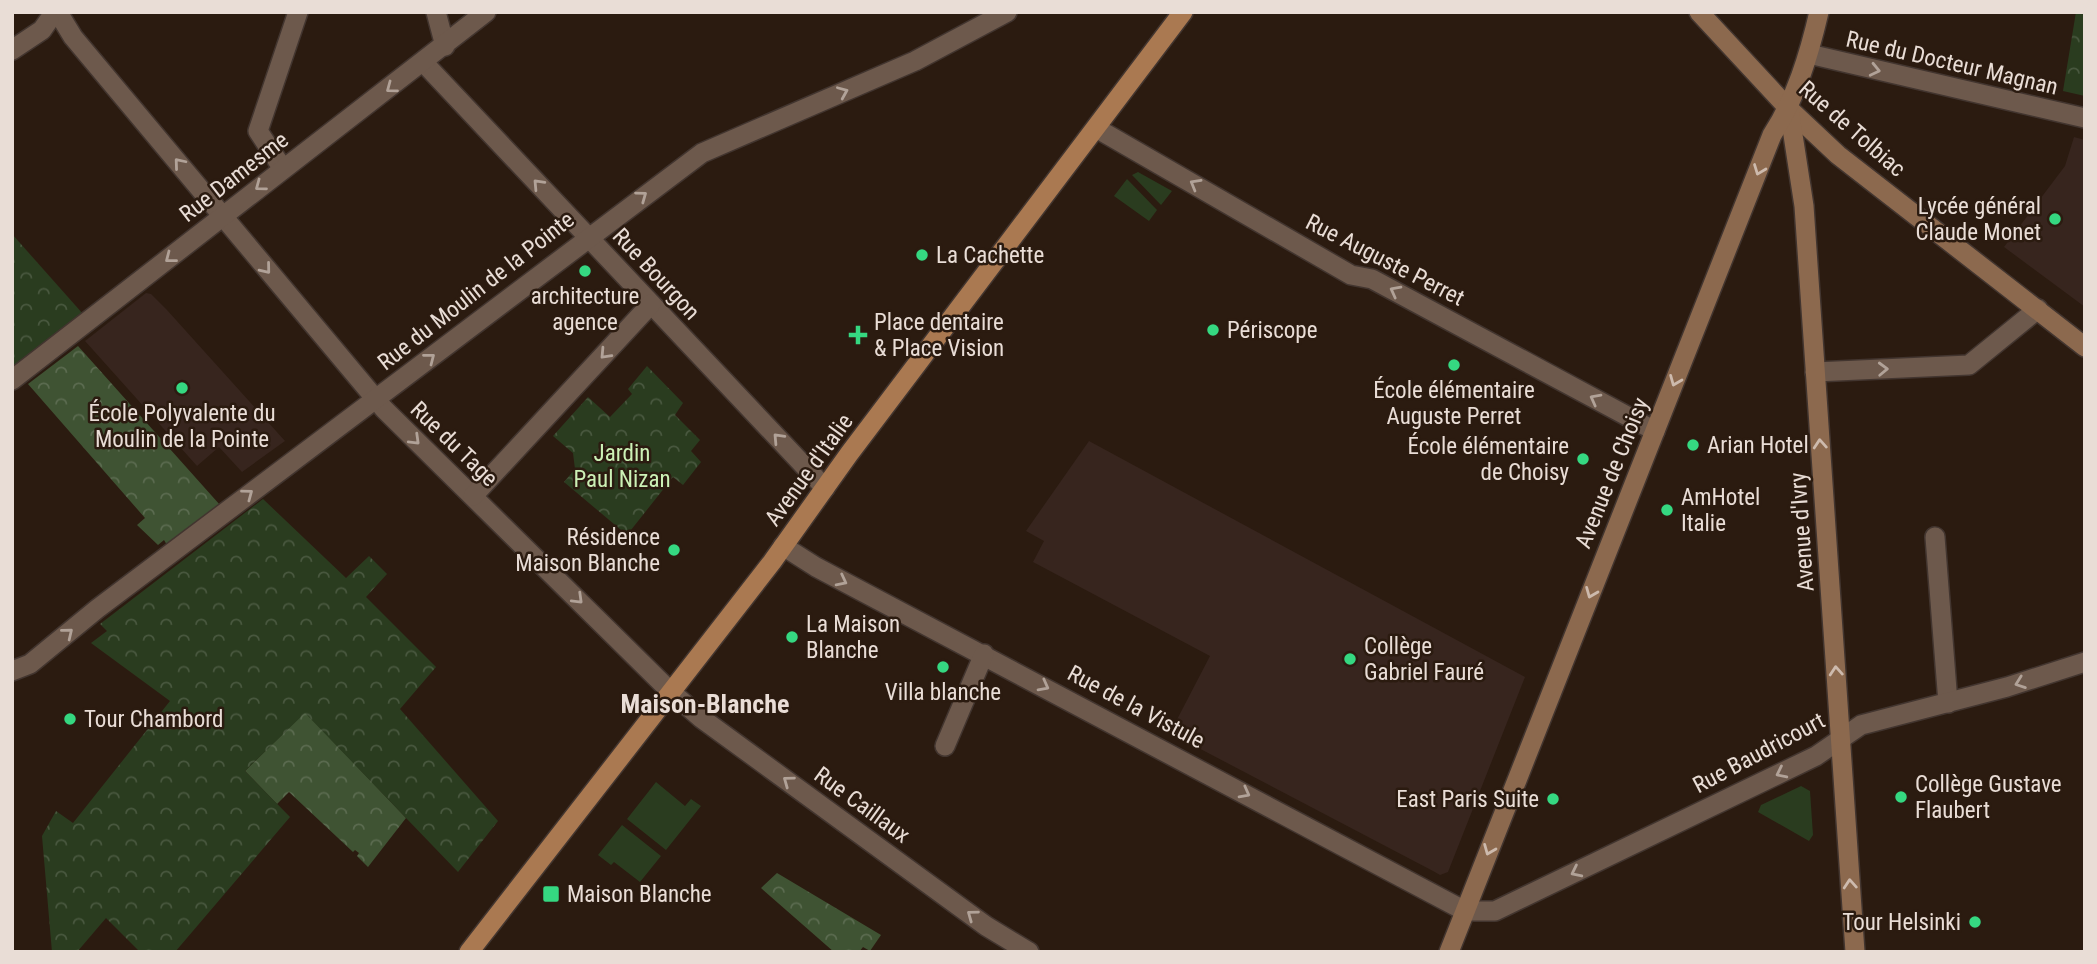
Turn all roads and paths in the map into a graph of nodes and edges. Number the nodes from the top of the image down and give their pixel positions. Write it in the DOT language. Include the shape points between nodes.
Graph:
graph roads {
  1 [pos="298,12"];
  2 [pos="436,12"];
  3 [pos="486,12"];
  4 [pos="1007,12"];
  5 [pos="1183,12"];
  6 [pos="1699,12"];
  7 [pos="1819,12"];
  8 [pos="56,16"];
  9 [pos="445,46"];
  10 [pos="12,50"];
  11 [pos="1809,54"];
  12 [pos="424,63"];
  13 [pos="1789,109"];
  14 [pos="2085,118"];
  15 [pos="1096,128"];
  16 [pos="283,169"];
  17 [pos="223,216"];
  18 [pos="587,237"];
  19 [pos="651,304"];
  20 [pos="2038,309"];
  21 [pos="2085,347"];
  22 [pos="1815,372"];
  23 [pos="18,376"];
  24 [pos="375,400"];
  25 [pos="1655,431"];
  26 [pos="825,488"];
  27 [pos="474,496"];
  28 [pos="1935,537"];
  29 [pos="783,546"];
  30 [pos="984,654"];
  31 [pos="2085,662"];
  32 [pos="12,671"];
  33 [pos="670,691"];
  34 [pos="1948,703"];
  35 [pos="1840,739"];
  36 [pos="945,746"];
  37 [pos="1465,911"];
  38 [pos="1019,950"];
  39 [pos="469,952"];
  40 [pos="1449,952"];
  41 [pos="1855,952"];
  1 -- 16 [label="street" via="258,131"];
  2 -- 9 [label="street"];
  3 -- 9 [label="street, Rue Damesme"];
  18 -- 4 [label="street, Rue du Moulin de la Pointe, one-way" via="702,153 915,61"];
  5 -- 15 [label="main road, Avenue d'Italie"];
  6 -- 13 [label="main road, Rue de Tolbiac"];
  7 -- 11 [label="main road, Avenue de Choisy"];
  8 -- 10 [label="street"];
  17 -- 8 [label="street, Rue du Tage, one-way"];
  9 -- 12 [label="street, Rue Damesme"];
  11 -- 13 [label="main road, Avenue de Choisy"];
  11 -- 14 [label="street, Rue du Docteur Magnan, one-way"];
  12 -- 16 [label="street, Rue Damesme, one-way"];
  18 -- 12 [label="street, Rue Bourgon, one-way"];
  13 -- 20 [label="main road, Rue de Tolbiac" via="1838,155"];
  13 -- 22 [label="main road, Avenue d'Ivry" via="1804,206"];
  13 -- 25 [label="main road, Avenue de Choisy, one-way" via="1772,135"];
  25 -- 15 [label="street, Rue Auguste Perret, one-way" via="1372,279 1351,275"];
  15 -- 26 [label="main road, Avenue d'Italie"];
  16 -- 17 [label="street, Rue Damesme, one-way"];
  17 -- 23 [label="street, Rue Damesme, one-way"];
  17 -- 24 [label="street, Rue du Tage, one-way"];
  18 -- 19 [label="street, Rue Bourgon"];
  24 -- 18 [label="street, Rue du Moulin de la Pointe, one-way"];
  26 -- 19 [label="street, Rue Bourgon, one-way"];
  19 -- 27 [label="street, one-way"];
  20 -- 21 [label="main road, Rue de Tolbiac"];
  22 -- 20 [label="street, one-way" via="1969,365"];
  35 -- 22 [label="main road, Avenue d'Ivry, one-way"];
  24 -- 27 [label="street, Rue du Tage, one-way"];
  32 -- 24 [label="street, Rue du Moulin de la Pointe, one-way" via="30,664"];
  25 -- 37 [label="main road, Avenue de Choisy, one-way"];
  26 -- 29 [label="main road, Avenue d'Italie"];
  27 -- 33 [label="street, Rue du Tage, one-way"];
  28 -- 34 [label="street"];
  29 -- 30 [label="street, Rue de la Vistule, one-way"];
  29 -- 33 [label="main road, Avenue d'Italie"];
  30 -- 36 [label="street"];
  30 -- 37 [label="street, Rue de la Vistule, one-way"];
  31 -- 34 [label="street, Rue Baudricourt, one-way"];
  38 -- 33 [label="street, Rue Caillaux, one-way"];
  33 -- 39 [label="main road, Avenue d'Italie"];
  34 -- 35 [label="street, Rue Baudricourt" via="1861,725"];
  35 -- 37 [label="street, Rue Baudricourt, one-way" via="1816,756 1495,911"];
  41 -- 35 [label="main road, Avenue d'Ivry, one-way"];
  37 -- 40 [label="main road, Avenue de Choisy"];
}
